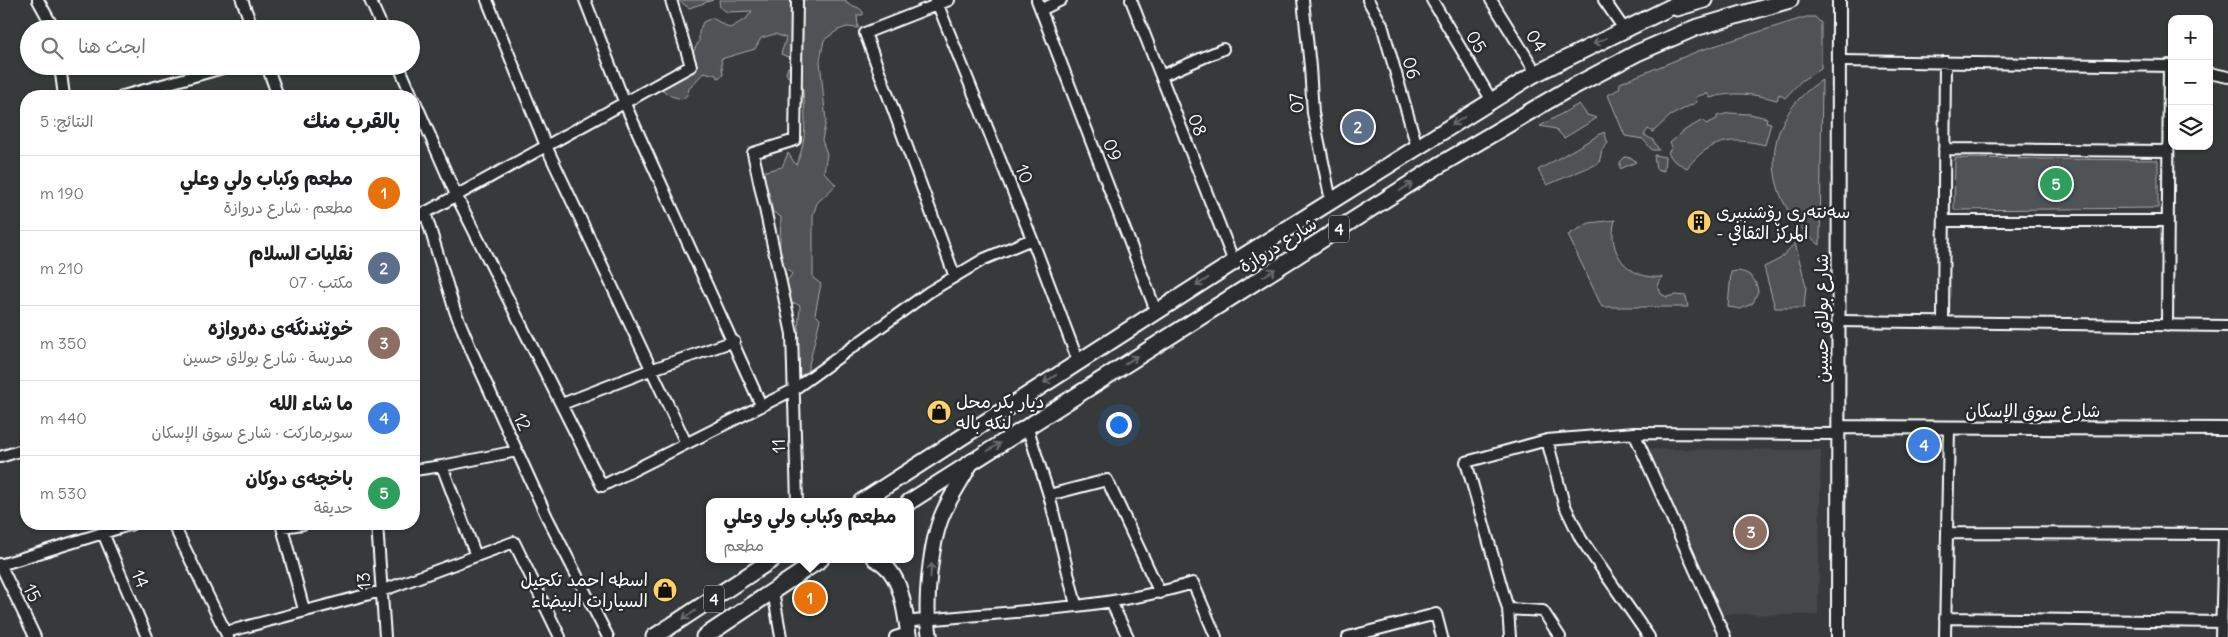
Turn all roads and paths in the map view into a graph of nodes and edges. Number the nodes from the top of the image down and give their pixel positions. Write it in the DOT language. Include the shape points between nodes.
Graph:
graph roads {
  1 [pos="38,0"];
  2 [pos="242,0"];
  3 [pos="370,0"];
  4 [pos="487,0"];
  5 [pos="585,0"];
  6 [pos="671,0"];
  7 [pos="798,0"];
  8 [pos="949,0"];
  9 [pos="1037,0"];
  10 [pos="1061,0"];
  11 [pos="1131,0"];
  12 [pos="1303,0"];
  13 [pos="1368,0"];
  14 [pos="1432,0"];
  15 [pos="1491,0"];
  16 [pos="1604,0"];
  17 [pos="1685,0"];
  18 [pos="1704,0"];
  19 [pos="1790,0"];
  20 [pos="1839,0"];
  21 [pos="937,2"];
  22 [pos="1041,10"];
  23 [pos="1666,11"];
  24 [pos="49,20"];
  25 [pos="250,20"];
  26 [pos="379,20"];
  27 [pos="1624,30"];
  28 [pos="1224,49"];
  29 [pos="1841,61"];
  30 [pos="1945,62"];
  31 [pos="2168,65"];
  32 [pos="1537,74"];
  33 [pos="2213,74"];
  34 [pos="61,75"];
  35 [pos="198,75"];
  36 [pos="270,75"];
  37 [pos="403,75"];
  38 [pos="1161,76"];
  39 [pos="2228,77"];
  40 [pos="63,90"];
  41 [pos="144,90"];
  42 [pos="276,90"];
  43 [pos="410,90"];
  44 [pos="1492,101"];
  45 [pos="626,104"];
  46 [pos="2169,105"];
  47 [pos="420,114"];
  48 [pos="546,146"];
  49 [pos="1418,147"];
  50 [pos="1944,150"];
  51 [pos="2167,152"];
  52 [pos="456,195"];
  53 [pos="1331,201"];
  54 [pos="425,212"];
  55 [pos="420,215"];
  56 [pos="2168,220"];
  57 [pos="1944,221"];
  58 [pos="1032,238"];
  59 [pos="1234,262"];
  60 [pos="955,277"];
  61 [pos="1156,311"];
  62 [pos="1839,321"];
  63 [pos="1943,322"];
  64 [pos="1137,324"];
  65 [pos="2167,326"];
  66 [pos="2228,326"];
  67 [pos="734,341"];
  68 [pos="1152,346"];
  69 [pos="1078,361"];
  70 [pos="650,370"];
  71 [pos="794,390"];
  72 [pos="562,404"];
  73 [pos="761,405"];
  74 [pos="1026,426"];
  75 [pos="1949,428"];
  76 [pos="2228,429"];
  77 [pos="1839,431"];
  78 [pos="1634,433"];
  79 [pos="1547,440"];
  80 [pos="686,443"];
  81 [pos="517,451"];
  82 [pos="20,452"];
  83 [pos="0,457"];
  84 [pos="973,460"];
  85 [pos="442,466"];
  86 [pos="420,469"];
  87 [pos="1049,495"];
  88 [pos="797,498"];
  89 [pos="867,498"];
  90 [pos="914,499"];
  91 [pos="113,530"];
  92 [pos="176,530"];
  93 [pos="283,530"];
  94 [pos="377,530"];
  95 [pos="103,533"];
  96 [pos="1947,533"];
  97 [pos="2226,534"];
  98 [pos="476,556"];
  99 [pos="767,563"];
  100 [pos="818,563"];
  101 [pos="882,563"];
  102 [pos="0,564"];
  103 [pos="381,591"];
  104 [pos="773,591"];
  105 [pos="1160,593"];
  106 [pos="1110,602"];
  107 [pos="1076,605"];
  108 [pos="1508,609"];
  109 [pos="304,610"];
  110 [pos="1945,618"];
  111 [pos="927,620"];
  112 [pos="2222,622"];
  113 [pos="905,632"];
  114 [pos="227,634"];
  115 [pos="1364,635"];
  116 [pos="36,637"];
  117 [pos="146,637"];
  118 [pos="385,637"];
  119 [pos="560,637"];
  120 [pos="608,637"];
  121 [pos="654,637"];
  122 [pos="704,637"];
  123 [pos="781,637"];
  124 [pos="930,637"];
  125 [pos="1128,637"];
  126 [pos="1216,637"];
  127 [pos="1348,637"];
  128 [pos="1442,637"];
  129 [pos="1510,637"];
  130 [pos="1560,637"];
  131 [pos="1649,637"];
  132 [pos="1724,637"];
  133 [pos="1838,637"];
  134 [pos="1945,637"];
  135 [pos="2221,637"];
  1 -- 24 [label="street"];
  2 -- 25 [label="street"];
  3 -- 26 [label="street"];
  4 -- 48 [label="street"];
  5 -- 45 [label="street"];
  6 -- 45 [label="street" via="691,66"];
  7 -- 71 [label="street, 11" via="795,140 753,153 792,334"];
  8 -- 21 [label="street"];
  9 -- 22 [label="street, 09"];
  10 -- 22 [label="street"];
  11 -- 38 [label="street, 08"];
  12 -- 53 [label="street, 07" via="1313,113"];
  13 -- 49 [label="street, 06" via="1382,25"];
  14 -- 44 [label="street, 05"];
  15 -- 32 [label="street, 04"];
  16 -- 27 [label="street"];
  17 -- 23 [label="main road"];
  18 -- 23 [label="main road"];
  68 -- 19 [label="main road, شارع دروازة / 4, one-way" via="1468,148 1602,70 1695,28"];
  20 -- 29 [label="street, شارع بولاق حسين"];
  21 -- 58 [label="street, 10"];
  21 -- 60 [label="street" via="865,33"];
  22 -- 61 [label="street, 09"];
  23 -- 27 [label="main road, شارع دروازة / 4"];
  27 -- 32 [label="main road, شارع دروازة / 4, one-way"];
  28 -- 38 [label="street"];
  29 -- 30 [label="street"];
  29 -- 62 [label="street, شارع بولاق حسين"];
  30 -- 31 [label="street"];
  30 -- 50 [label="street"];
  32 -- 44 [label="main road, شارع دروازة / 4"];
  33 -- 39 [label="street"];
  34 -- 40 [label="street"];
  35 -- 41 [label="street"];
  36 -- 42 [label="street"];
  37 -- 43 [label="street"];
  38 -- 59 [label="street, 08"];
  44 -- 49 [label="main road, شارع دروازة / 4, one-way"];
  45 -- 48 [label="street"];
  45 -- 67 [label="street"];
  46 -- 51 [label="street"];
  47 -- 52 [label="street"];
  48 -- 52 [label="street"];
  48 -- 70 [label="street"];
  49 -- 53 [label="main road, شارع دروازة / 4"];
  50 -- 51 [label="street"];
  50 -- 57 [label="street"];
  51 -- 56 [label="street"];
  52 -- 54 [label="street"];
  52 -- 72 [label="street"];
  53 -- 59 [label="main road, شارع دروازة / 4"];
  54 -- 55 [label="street"];
  54 -- 81 [label="street, 12" via="455,311"];
  56 -- 57 [label="street"];
  56 -- 65 [label="street"];
  57 -- 63 [label="street"];
  58 -- 60 [label="street" via="984,259"];
  58 -- 69 [label="street, 10"];
  59 -- 61 [label="main road, شارع دروازة / 4, one-way"];
  60 -- 71 [label="street" via="929,292"];
  61 -- 64 [label="main road, شارع دروازة / 4"];
  62 -- 63 [label="street"];
  62 -- 77 [label="street, شارع بولاق حسين"];
  63 -- 65 [label="street"];
  64 -- 68 [label="main road"];
  64 -- 69 [label="main road, شارع دروازة / 4"];
  65 -- 66 [label="street"];
  67 -- 70 [label="street"];
  67 -- 73 [label="street"];
  74 -- 68 [label="main road, شارع دروازة / 4, one-way"];
  69 -- 89 [label="main road, شارع دروازة / 4, one-way"];
  70 -- 72 [label="street"];
  70 -- 80 [label="street"];
  71 -- 73 [label="street"];
  71 -- 88 [label="street, 11"];
  72 -- 80 [label="street" via="602,486"];
  73 -- 80 [label="street"];
  84 -- 74 [label="main road, شارع دروازة / 4, one-way"];
  74 -- 87 [label="street"];
  75 -- 76 [label="street, شارع سوق الإسكان"];
  75 -- 77 [label="street, شارع سوق الإسكان"];
  75 -- 96 [label="street"];
  77 -- 78 [label="street"];
  77 -- 133 [label="street, شارع بولاق حسين"];
  78 -- 79 [label="street"];
  78 -- 132 [label="street"];
  79 -- 108 [label="street" via="1466,462"];
  79 -- 131 [label="street" via="1564,504 1581,539"];
  81 -- 85 [label="street"];
  81 -- 120 [label="street, 12"];
  82 -- 83 [label="street"];
  84 -- 90 [label="main road, شارع دروازة / 4"];
  111 -- 84 [label="main road, one-way" via="933,548 943,513"];
  85 -- 86 [label="street"];
  85 -- 98 [label="street"];
  87 -- 105 [label="street" via="1107,480"];
  87 -- 107 [label="street"];
  91 -- 95 [label="street"];
  92 -- 114 [label="street"];
  93 -- 109 [label="street"];
  94 -- 103 [label="street, 13"];
  95 -- 102 [label="street"];
  95 -- 117 [label="street, 14"];
  96 -- 97 [label="street"];
  96 -- 110 [label="street"];
  97 -- 112 [label="street"];
  98 -- 103 [label="street"];
  98 -- 119 [label="street" via="514,542"];
  99 -- 121 [label="main road, 4, one-way"];
  100 -- 104 [label="main road, 4"];
  101 -- 113 [label="main road" via="902,594"];
  102 -- 116 [label="street, 15"];
  103 -- 109 [label="street"];
  103 -- 118 [label="street, 13"];
  104 -- 122 [label="main road, 4"];
  104 -- 123 [label="street"];
  105 -- 106 [label="street"];
  105 -- 126 [label="street" via="1192,583"];
  106 -- 107 [label="street"];
  106 -- 125 [label="street"];
  107 -- 111 [label="street"];
  108 -- 129 [label="street"];
  108 -- 130 [label="street" via="1543,611"];
  109 -- 114 [label="street"];
  110 -- 112 [label="street"];
  110 -- 134 [label="street"];
  111 -- 113 [label="street"];
  111 -- 124 [label="main road"];
  112 -- 135 [label="street"];
  115 -- 127 [label="street"];
  115 -- 128 [label="street" via="1436,614"];
}
